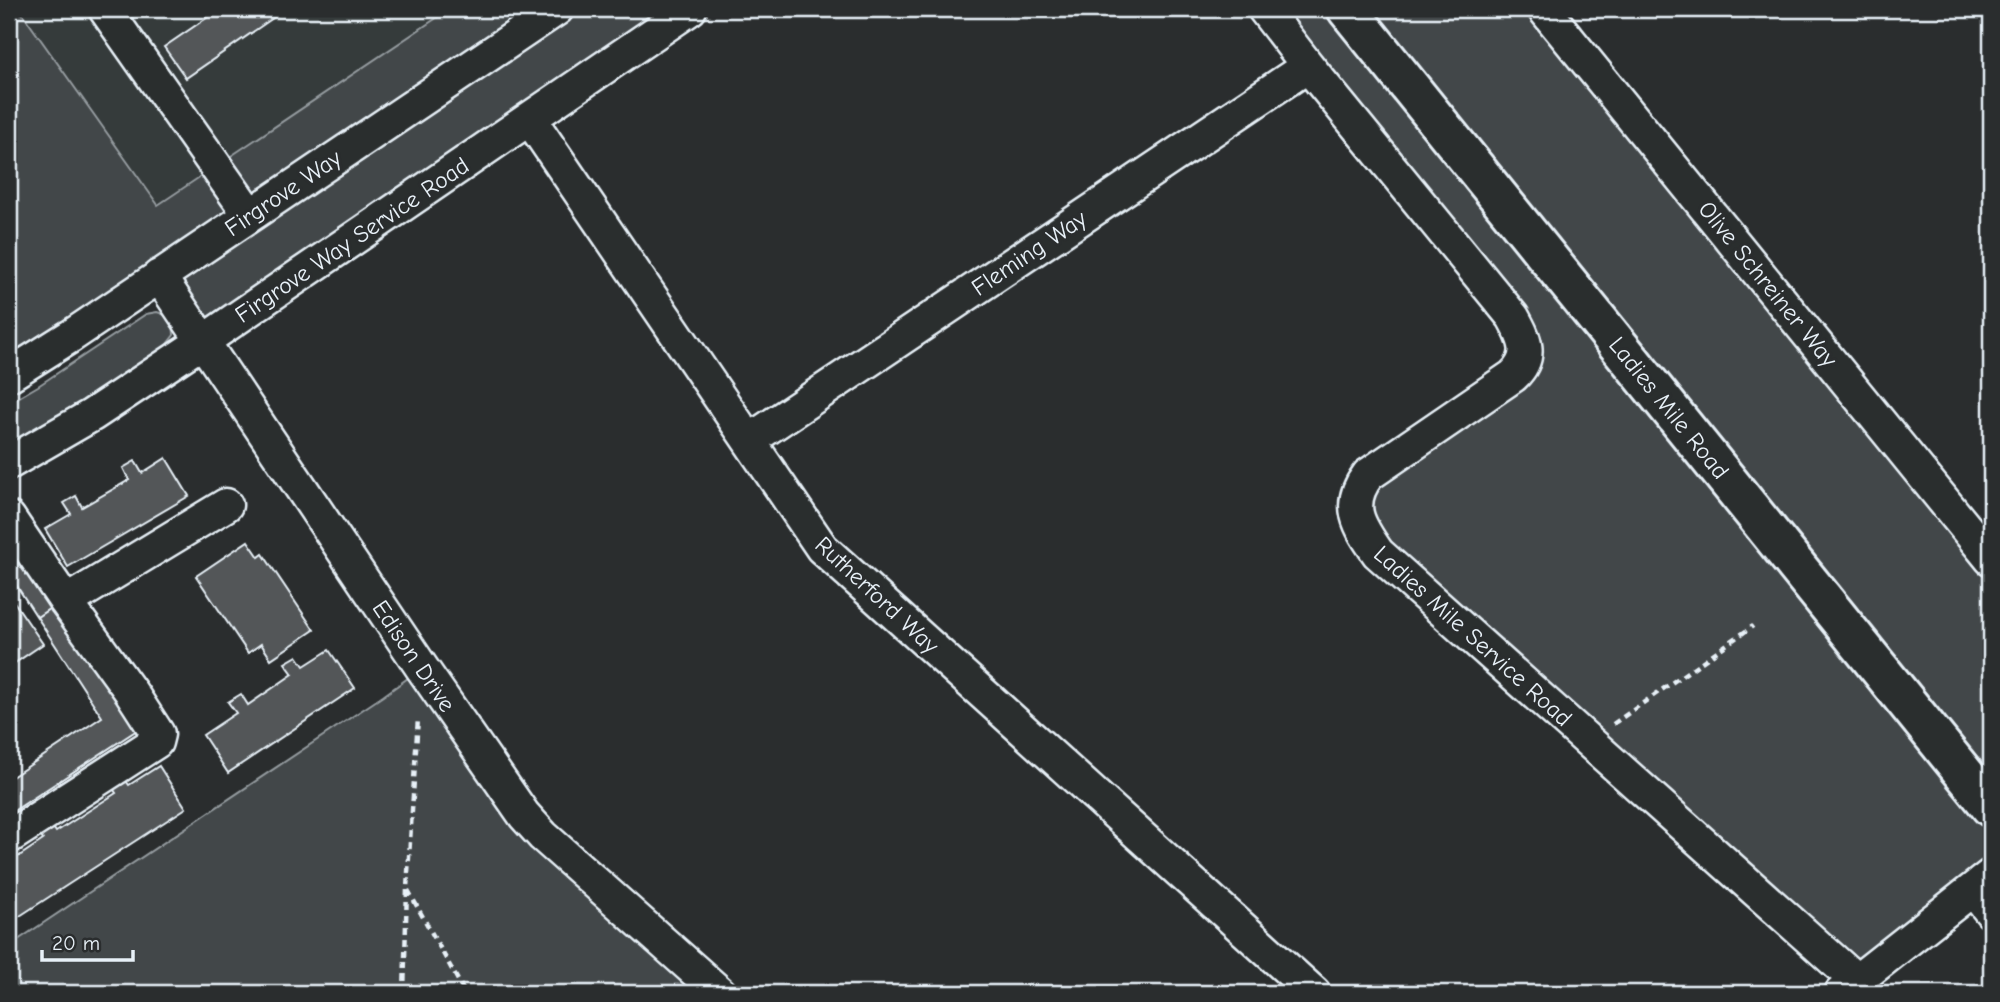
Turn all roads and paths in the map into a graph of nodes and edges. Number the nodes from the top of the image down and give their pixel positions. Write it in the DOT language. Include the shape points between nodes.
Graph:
graph roads {
  1 [pos="104,9"];
  2 [pos="557,9"];
  3 [pos="690,9"];
  4 [pos="1264,9"];
  5 [pos="1347,9"];
  6 [pos="1544,9"];
  7 [pos="1308,66"];
  8 [pos="530,119"];
  9 [pos="250,215"];
  10 [pos="159,276"];
  11 [pos="202,342"];
  12 [pos="9,375"];
  13 [pos="750,440"];
  14 [pos="9,463"];
  15 [pos="226,505"];
  16 [pos="9,518"];
  17 [pos="1991,559"];
  18 [pos="66,602"];
  19 [pos="1753,626"];
  20 [pos="422,668"];
  21 [pos="1588,741"];
  22 [pos="1991,807"];
  23 [pos="9,837"];
  24 [pos="407,888"];
  25 [pos="1985,892"];
  26 [pos="1849,987"];
  27 [pos="404,993"];
  28 [pos="465,993"];
  29 [pos="720,993"];
  30 [pos="1314,993"];
  1 -- 9 [label="street"];
  2 -- 9 [label="street, Firgrove Way"];
  3 -- 8 [label="street, Firgrove Way Service Road"];
  4 -- 7 [label="street, Ladies Mile Service Road"];
  5 -- 22 [label="main road, Ladies Mile Road"];
  6 -- 17 [label="street, Olive Schreiner Way"];
  7 -- 13 [label="street, Fleming Way"];
  7 -- 21 [label="street, Ladies Mile Service Road" via="1513,317 1525,344 1526,357 1513,376 1368,475 1356,496 1360,524 1378,553"];
  8 -- 11 [label="street, Firgrove Way Service Road"];
  8 -- 13 [label="street, Rutherford Way"];
  9 -- 10 [label="street, Firgrove Way"];
  10 -- 11 [label="street, Edison Drive"];
  10 -- 12 [label="street, Firgrove Way"];
  11 -- 14 [label="street, Firgrove Way Service Road"];
  11 -- 20 [label="street, Edison Drive"];
  13 -- 30 [label="street, Rutherford Way" via="822,548"];
  15 -- 18 [label="street"];
  16 -- 18 [label="street"];
  18 -- 23 [label="street" via="158,739"];
  19 -- 21 [label="path"];
  20 -- 24 [label="path"];
  20 -- 29 [label="street, Edison Drive" via="524,816"];
  21 -- 26 [label="street, Ladies Mile Service Road"];
  24 -- 27 [label="path"];
  24 -- 28 [label="path"];
  25 -- 26 [label="street"];
}
